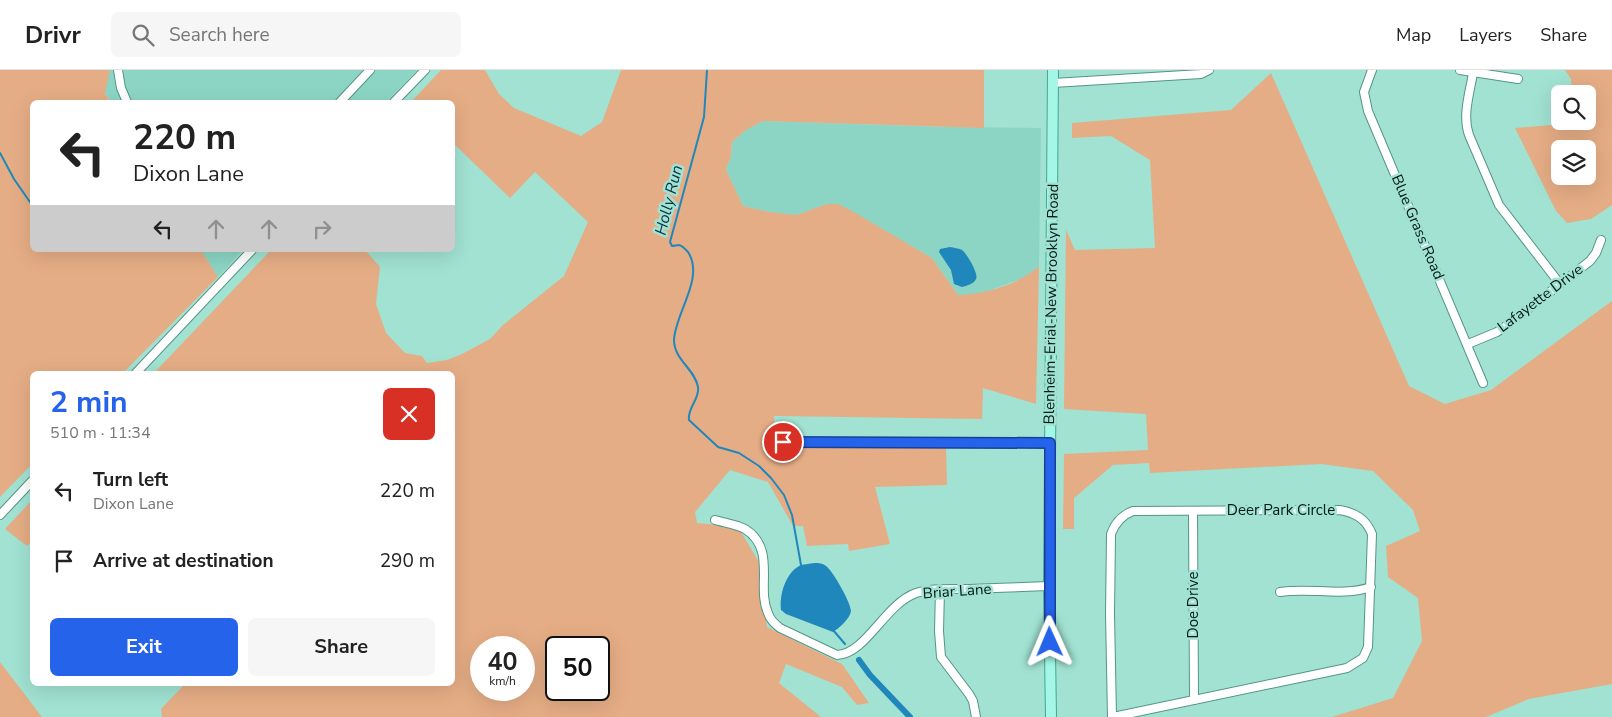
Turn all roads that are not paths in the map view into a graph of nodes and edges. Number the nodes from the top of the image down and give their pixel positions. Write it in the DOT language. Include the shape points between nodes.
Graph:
graph roads {
  1 [pos="118,70"];
  2 [pos="370,70"];
  3 [pos="425,70"];
  4 [pos="1053,70"];
  5 [pos="1210,70"];
  6 [pos="1372,70"];
  7 [pos="1460,70"];
  8 [pos="1473,73"];
  9 [pos="1141,74"];
  10 [pos="1518,79"];
  11 [pos="1053,83"];
  12 [pos="126,100"];
  13 [pos="342,100"];
  14 [pos="396,100"];
  15 [pos="1601,240"];
  16 [pos="248,252"];
  17 [pos="1560,284"];
  18 [pos="1468,344"];
  19 [pos="137,371"];
  20 [pos="1484,382"];
  21 [pos="783,442"];
  22 [pos="1050,443"];
  23 [pos="30,483"];
  24 [pos="1193,510"];
  25 [pos="0,515"];
  26 [pos="715,520"];
  27 [pos="1049,586"];
  28 [pos="1371,587"];
  29 [pos="940,590"];
  30 [pos="1280,592"];
  31 [pos="1194,700"];
  32 [pos="976,717"];
  33 [pos="1053,717"];
  34 [pos="1112,717"];
  1 -- 12 [label="street"];
  2 -- 13 [label="street"];
  3 -- 14 [label="street"];
  4 -- 11 [label="main road, Blenheim-Erial-New Brooklyn Road"];
  5 -- 9 [label="street" via="1200,74"];
  6 -- 18 [label="street, Blue Grass Road" via="1364,92 1368,111"];
  7 -- 8 [label="street"];
  8 -- 10 [label="street"];
  8 -- 17 [label="street" via="1466,114 1468,134 1499,205"];
  9 -- 11 [label="street"];
  11 -- 22 [label="main road, Blenheim-Erial-New Brooklyn Road"];
  15 -- 17 [label="street, Lafayette Drive" via="1593,257"];
  16 -- 19 [label="street"];
  17 -- 18 [label="street, Lafayette Drive" via="1506,326"];
  18 -- 20 [label="street, Blue Grass Road"];
  21 -- 22 [label="street"];
  22 -- 27 [label="main road, Blenheim-Erial-New Brooklyn Road"];
  23 -- 25 [label="street"];
  24 -- 28 [label="street, Deer Park Circle" via="1351,512 1366,523 1372,534"];
  24 -- 31 [label="street, Doe Drive"];
  24 -- 34 [label="street, Deer Park Circle" via="1134,511 1122,516 1110,534"];
  26 -- 29 [label="street, Briar Lane" via="747,531 760,546 765,604 772,621 837,655 846,655 857,648 904,600 916,594"];
  27 -- 29 [label="street, Briar Lane"];
  27 -- 33 [label="main road, Blenheim-Erial-New Brooklyn Road"];
  28 -- 30 [label="street" via="1352,591 1297,589"];
  28 -- 31 [label="street, Deer Park Circle" via="1368,647 1366,654 1352,666"];
  29 -- 32 [label="street" via="941,657 969,694"];
  31 -- 34 [label="street, Deer Park Circle"];
}
